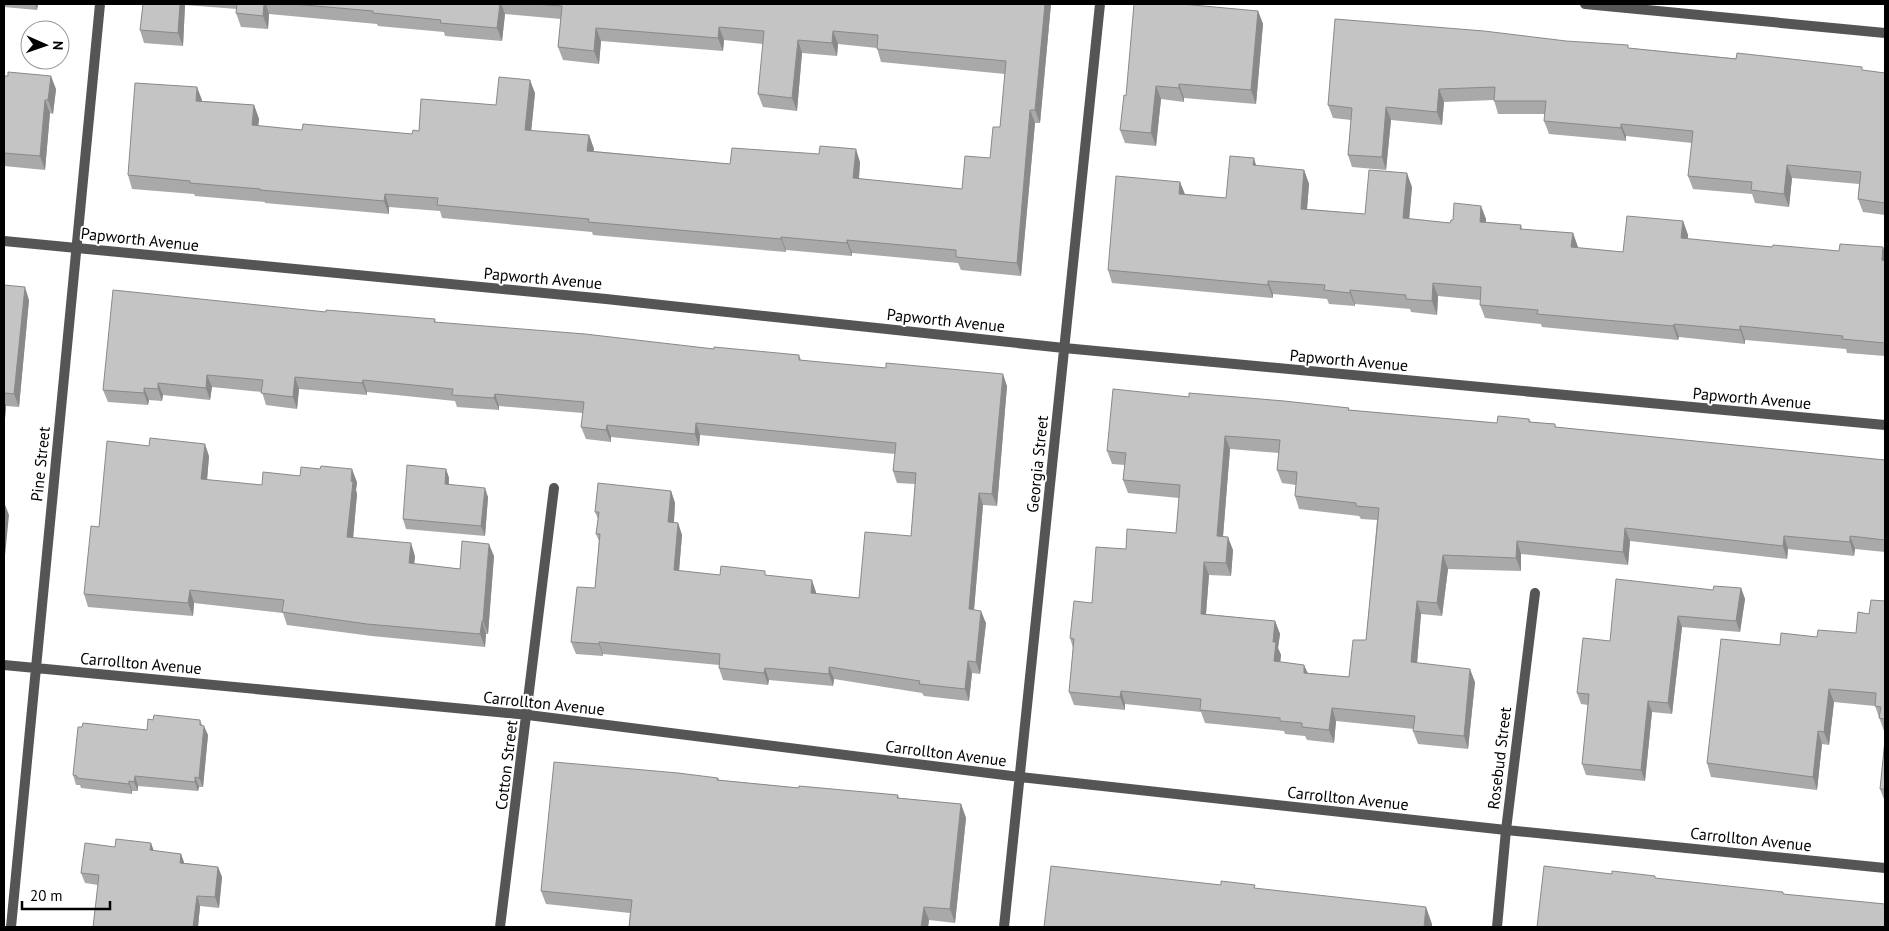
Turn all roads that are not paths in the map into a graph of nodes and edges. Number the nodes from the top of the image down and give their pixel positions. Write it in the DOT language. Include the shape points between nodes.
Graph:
graph roads {
  1 [pos="100,4"];
  2 [pos="1100,4"];
  3 [pos="1585,4"];
  4 [pos="1885,33"];
  5 [pos="4,241"];
  6 [pos="76,248"];
  7 [pos="1064,348"];
  8 [pos="1885,425"];
  9 [pos="554,488"];
  10 [pos="1535,593"];
  11 [pos="4,665"];
  12 [pos="36,668"];
  13 [pos="528,715"];
  14 [pos="1020,777"];
  15 [pos="1506,830"];
  16 [pos="1885,868"];
  17 [pos="11,927"];
  18 [pos="500,927"];
  19 [pos="1004,927"];
  20 [pos="1497,927"];
  1 -- 6 [label="street, Pine Street"];
  2 -- 7 [label="street, Georgia Street"];
  3 -- 4 [label="street"];
  5 -- 6 [label="street, Papworth Avenue"];
  6 -- 7 [label="street, Papworth Avenue" via="606,299"];
  6 -- 12 [label="street, Pine Street"];
  7 -- 8 [label="street, Papworth Avenue"];
  7 -- 14 [label="street, Georgia Street"];
  9 -- 13 [label="street, Cotton Street"];
  10 -- 15 [label="street, Rosebud Street"];
  11 -- 12 [label="street, Carrollton Avenue"];
  12 -- 13 [label="street, Carrollton Avenue"];
  12 -- 17 [label="street, Pine Street"];
  13 -- 14 [label="street, Carrollton Avenue"];
  13 -- 18 [label="street, Cotton Street"];
  14 -- 15 [label="street, Carrollton Avenue"];
  14 -- 19 [label="street, Georgia Street"];
  15 -- 16 [label="street, Carrollton Avenue"];
  15 -- 20 [label="street, Rosebud Street"];
}
